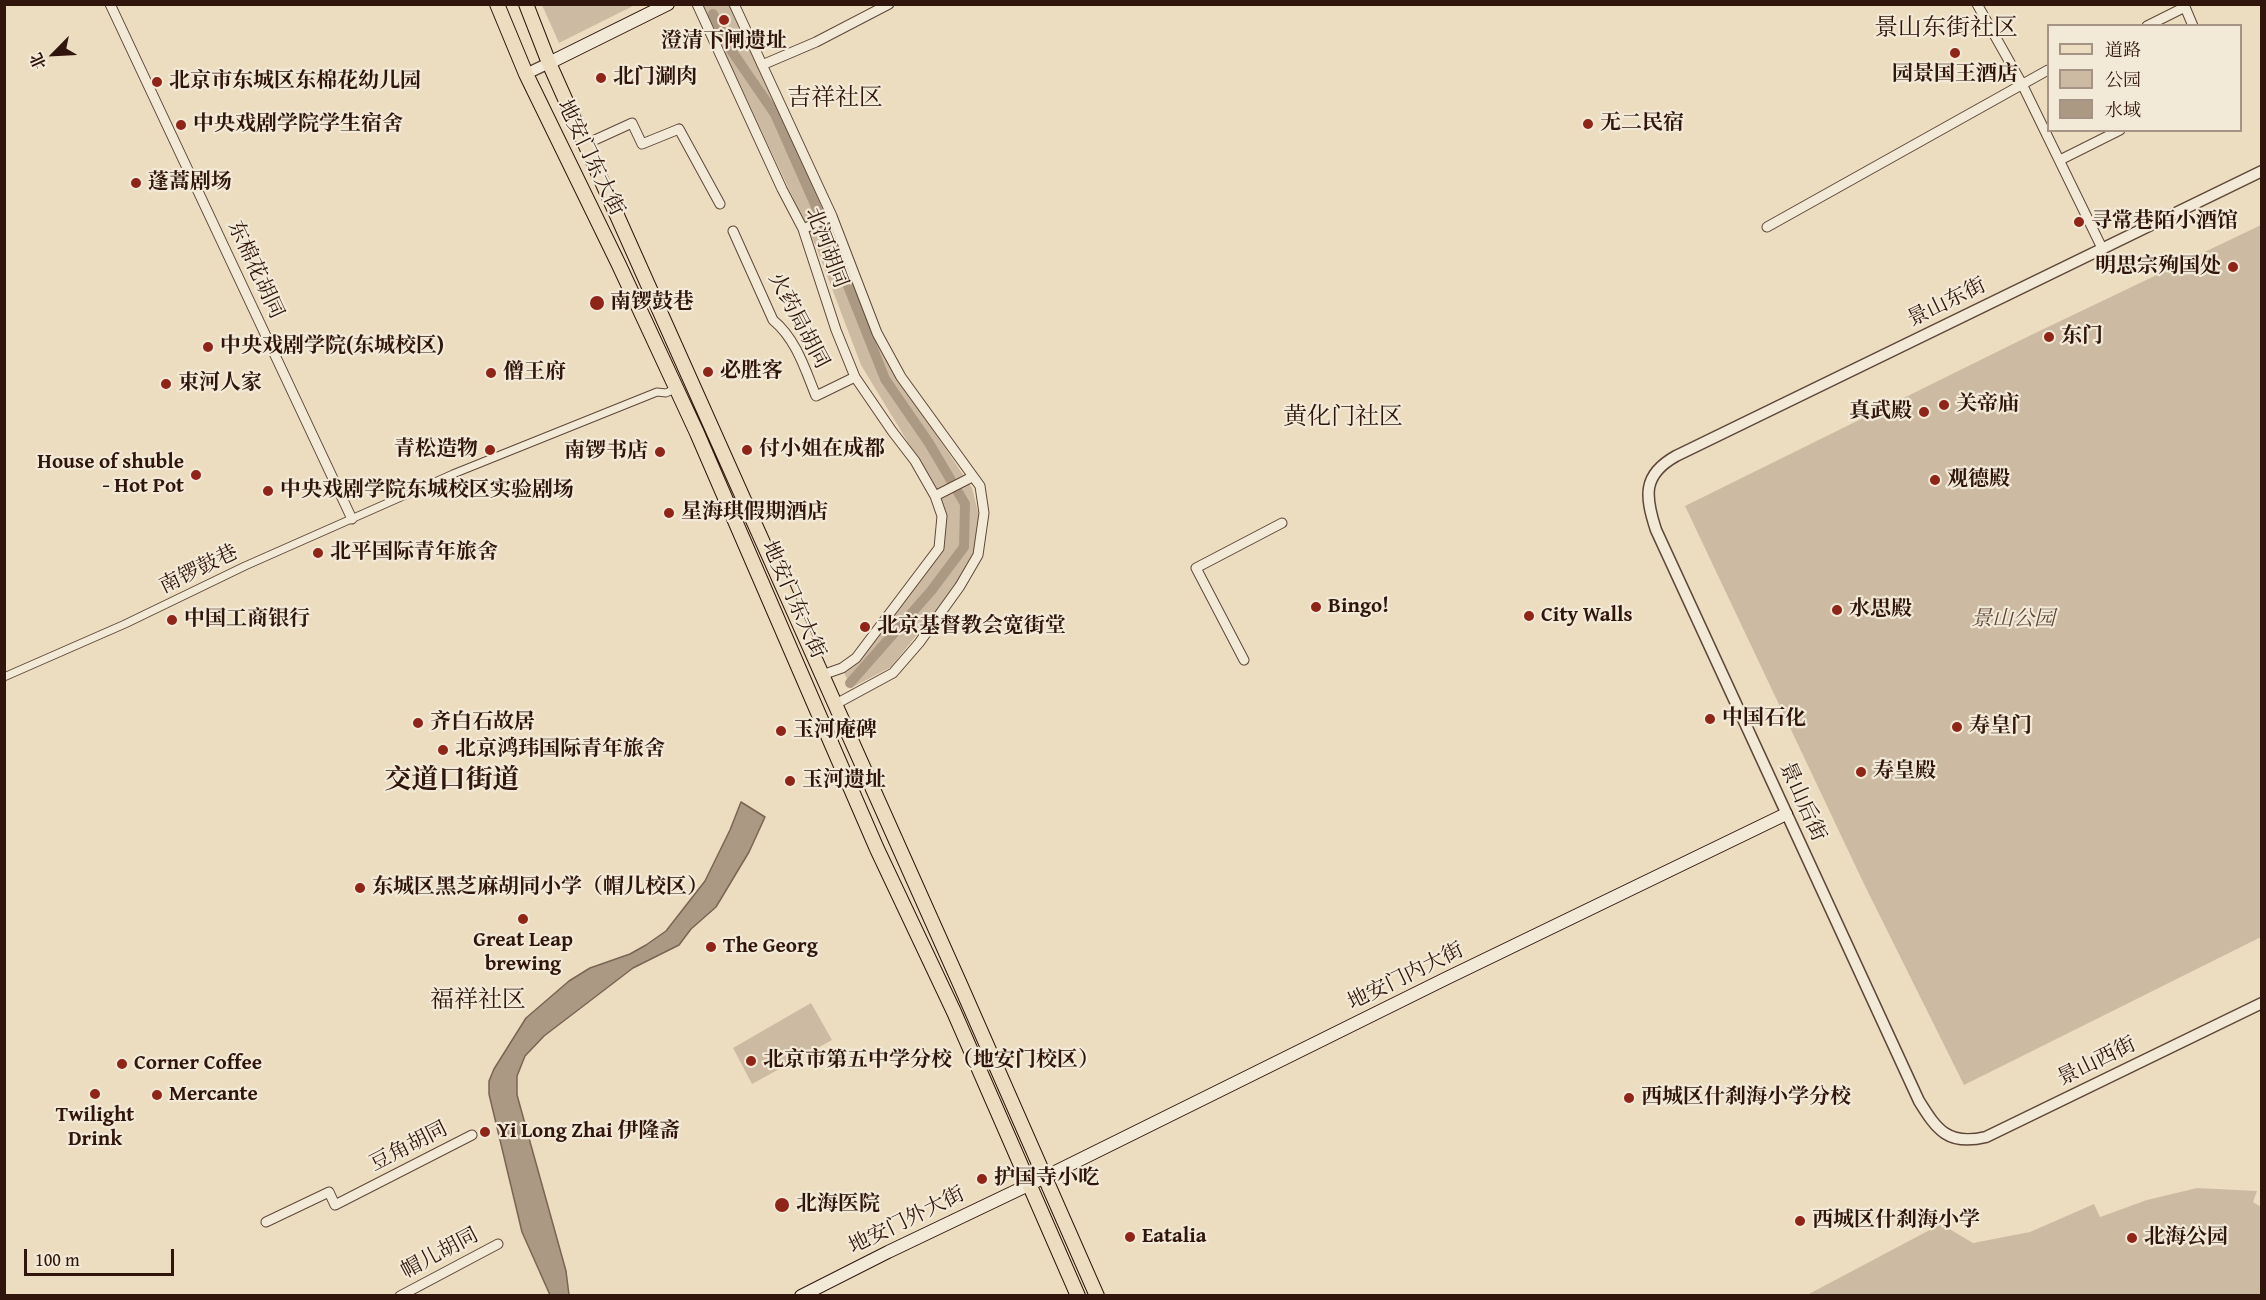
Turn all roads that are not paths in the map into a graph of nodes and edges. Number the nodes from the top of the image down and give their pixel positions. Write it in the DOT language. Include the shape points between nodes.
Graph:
graph roads {
  1 [pos="110,4"];
  2 [pos="497,4"];
  3 [pos="526,4"];
  4 [pos="668,4"];
  5 [pos="697,4"];
  6 [pos="734,4"];
  7 [pos="889,4"];
  8 [pos="1977,4"];
  9 [pos="2184,6"];
  10 [pos="2151,24"];
  11 [pos="2192,24"];
  12 [pos="549,63"];
  13 [pos="762,65"];
  14 [pos="2047,71"];
  15 [pos="525,74"];
  16 [pos="2022,84"];
  17 [pos="2116,132"];
  18 [pos="586,144"];
  19 [pos="2060,160"];
  20 [pos="2262,171"];
  21 [pos="720,204"];
  22 [pos="832,216"];
  23 [pos="1767,227"];
  24 [pos="803,229"];
  25 [pos="732,231"];
  26 [pos="2102,248"];
  27 [pos="855,377"];
  28 [pos="675,389"];
  29 [pos="1653,476"];
  30 [pos="972,477"];
  31 [pos="935,496"];
  32 [pos="352,519"];
  33 [pos="1282,522"];
  34 [pos="1244,660"];
  35 [pos="822,675"];
  36 [pos="4,677"];
  37 [pos="834,705"];
  38 [pos="1786,814"];
  39 [pos="2262,1003"];
  40 [pos="472,1135"];
  41 [pos="1946,1136"];
  42 [pos="1045,1178"];
  43 [pos="1030,1183"];
  44 [pos="266,1222"];
  45 [pos="498,1244"];
  46 [pos="400,1296"];
  47 [pos="801,1296"];
  48 [pos="1078,1296"];
  49 [pos="1097,1296"];
  1 -- 32 [label="street, 东棉花胡同"];
  2 -- 15 [label="main road, 地安门东大街"];
  3 -- 12 [label="main road, 地安门东大街"];
  4 -- 12 [label="main road"];
  5 -- 24 [label="street, 北河胡同"];
  6 -- 13 [label="street"];
  7 -- 13 [label="street"];
  8 -- 16 [label="street"];
  9 -- 10 [label="street"];
  9 -- 11 [label="street"];
  12 -- 15 [label="street"];
  12 -- 18 [label="main road, 地安门东大街"];
  13 -- 22 [label="street"];
  14 -- 16 [label="street"];
  15 -- 28 [label="main road, 地安门东大街"];
  16 -- 19 [label="street"];
  16 -- 23 [label="street"];
  17 -- 19 [label="street"];
  18 -- 21 [label="street" via="632,123 642,144 679,129"];
  18 -- 35 [label="main road, 地安门东大街"];
  19 -- 26 [label="street"];
  20 -- 26 [label="street, 景山东街"];
  22 -- 24 [label="street"];
  22 -- 30 [label="street" via="877,333 901,377"];
  24 -- 27 [label="street, 北河胡同"];
  25 -- 27 [label="street, 火药局胡同" via="773,320 797,351 816,396"];
  26 -- 29 [label="street, 景山东街" via="1676,456"];
  27 -- 31 [label="street, 北河胡同"];
  28 -- 32 [label="street, 南锣鼓巷" via="657,392 453,474"];
  28 -- 43 [label="main road, 地安门东大街" via="877,849"];
  29 -- 38 [label="street, 景山后街" via="1647,491 1656,530"];
  30 -- 31 [label="street"];
  30 -- 37 [label="street" via="980,486 984,513 978,555 960,586 893,673"];
  31 -- 35 [label="street, 北河胡同" via="942,516 939,548 856,658"];
  32 -- 36 [label="street, 南锣鼓巷"];
  33 -- 34 [label="street" via="1196,568"];
  35 -- 37 [label="main road, 地安门东大街"];
  37 -- 42 [label="main road, 地安门东大街"];
  38 -- 41 [label="street, 景山后街" via="1919,1101 1935,1127"];
  38 -- 42 [label="main road, 地安门内大街"];
  39 -- 41 [label="street, 景山西街" via="1986,1137 1960,1140"];
  40 -- 44 [label="street, 豆角胡同" via="334,1205 328,1192"];
  42 -- 43 [label="main road, 地安门内大街"];
  42 -- 49 [label="main road, 地安门东大街"];
  43 -- 47 [label="main road, 地安门外大街"];
  43 -- 48 [label="main road, 地安门东大街"];
  45 -- 46 [label="street, 帽儿胡同"];
}
